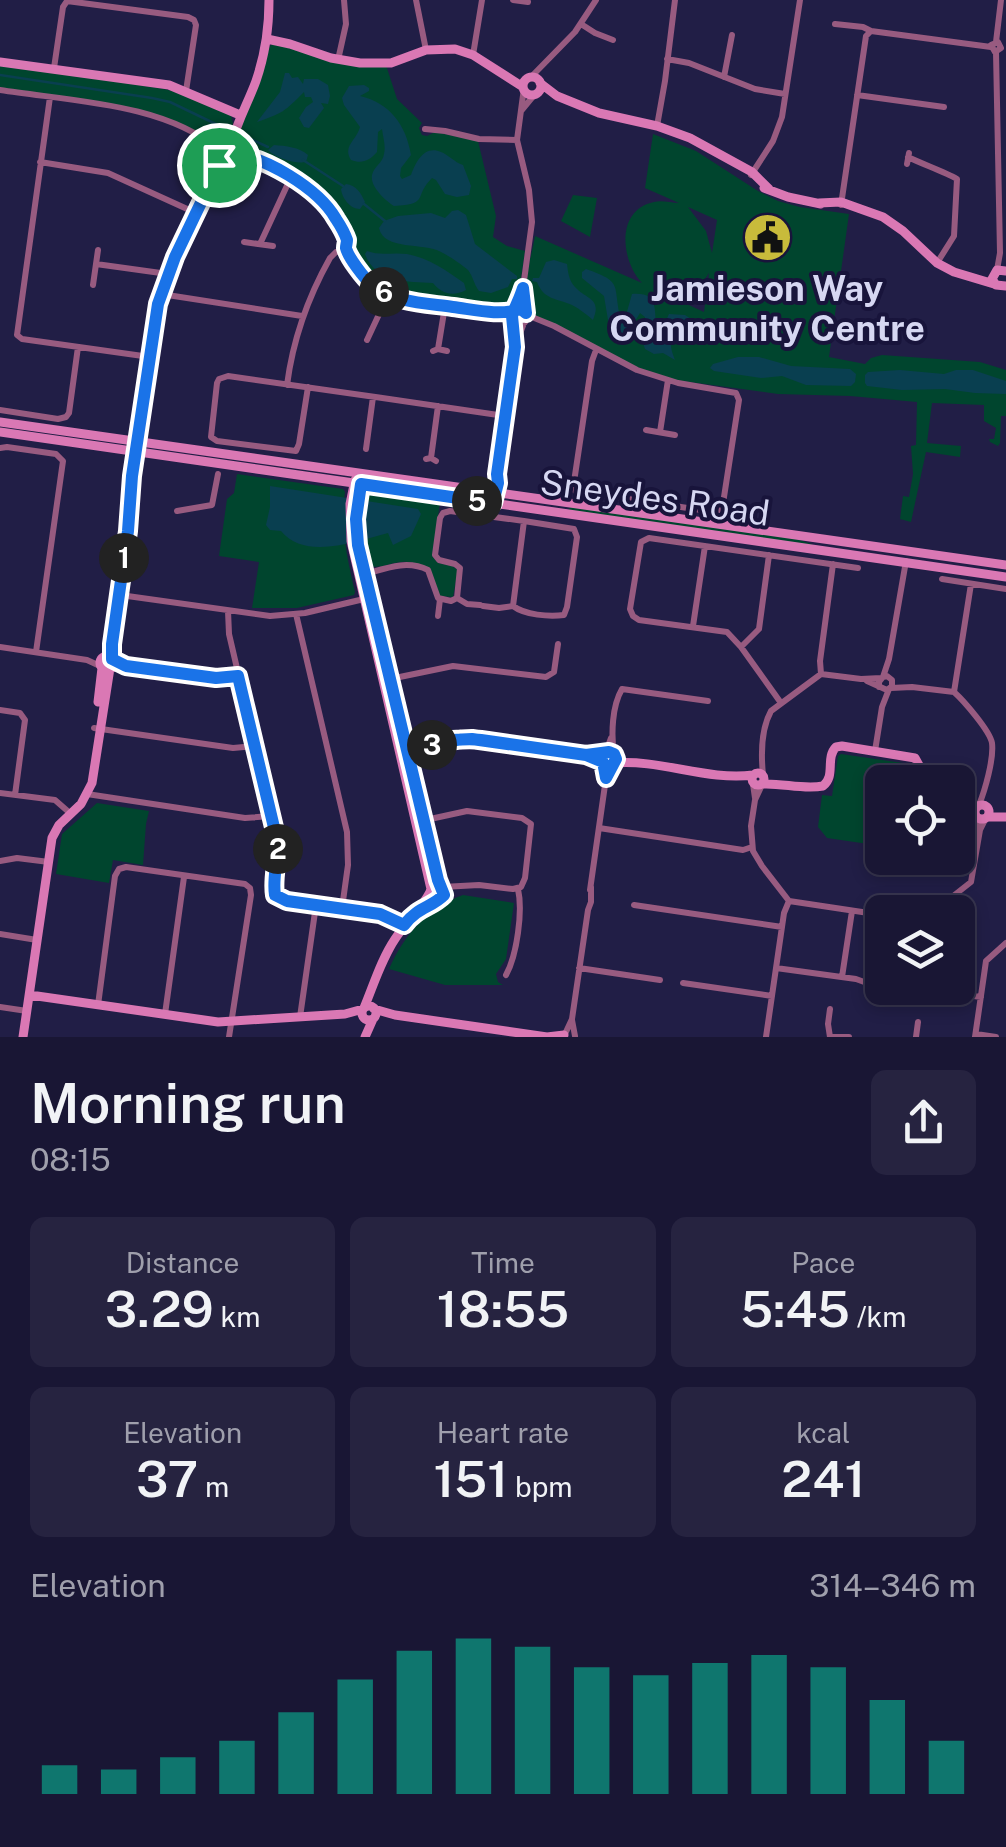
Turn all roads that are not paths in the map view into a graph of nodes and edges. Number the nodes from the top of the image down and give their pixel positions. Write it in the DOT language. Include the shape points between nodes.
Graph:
graph roads {
  1 [pos="270,0"];
  2 [pos="344,0"];
  3 [pos="416,0"];
  4 [pos="482,0"];
  5 [pos="513,0"];
  6 [pos="596,0"];
  7 [pos="675,0"];
  8 [pos="800,0"];
  9 [pos="1000,0"];
  10 [pos="529,3"];
  11 [pos="582,24"];
  12 [pos="835,24"];
  13 [pos="871,31"];
  14 [pos="732,35"];
  15 [pos="267,39"];
  16 [pos="614,40"];
  17 [pos="998,48"];
  18 [pos="426,50"];
  19 [pos="472,55"];
  20 [pos="668,59"];
  21 [pos="338,60"];
  22 [pos="2,61"];
  23 [pos="54,68"];
  24 [pos="724,78"];
  25 [pos="531,83"];
  26 [pos="0,90"];
  27 [pos="186,90"];
  28 [pos="535,94"];
  29 [pos="786,94"];
  30 [pos="857,95"];
  31 [pos="557,96"];
  32 [pos="50,98"];
  33 [pos="944,108"];
  34 [pos="520,112"];
  35 [pos="238,120"];
  36 [pos="657,126"];
  37 [pos="425,129"];
  38 [pos="517,140"];
  39 [pos="226,147"];
  40 [pos="908,158"];
  41 [pos="40,162"];
  42 [pos="752,174"];
  43 [pos="291,177"];
  44 [pos="841,204"];
  45 [pos="196,213"];
  46 [pos="244,242"];
  47 [pos="260,244"];
  48 [pos="273,246"];
  49 [pos="98,250"];
  50 [pos="344,252"];
  51 [pos="937,263"];
  52 [pos="96,264"];
  53 [pos="999,273"];
  54 [pos="168,274"];
  55 [pos="92,285"];
  56 [pos="1006,286"];
  57 [pos="523,288"];
  58 [pos="161,294"];
  59 [pos="388,294"];
  60 [pos="444,306"];
  61 [pos="302,316"];
  62 [pos="514,316"];
  63 [pos="525,318"];
  64 [pos="367,341"];
  65 [pos="78,347"];
  66 [pos="515,347"];
  67 [pos="596,350"];
  68 [pos="440,351"];
  69 [pos="150,357"];
  70 [pos="668,380"];
  71 [pos="287,385"];
  72 [pos="308,388"];
  73 [pos="373,397"];
  74 [pos="438,406"];
  75 [pos="0,410"];
  76 [pos="505,416"];
  77 [pos="0,422"];
  78 [pos="646,430"];
  79 [pos="0,432"];
  80 [pos="660,432"];
  81 [pos="675,435"];
  82 [pos="136,447"];
  83 [pos="0,448"];
  84 [pos="365,450"];
  85 [pos="431,459"];
  86 [pos="218,474"];
  87 [pos="357,486"];
  88 [pos="494,496"];
  89 [pos="176,511"];
  90 [pos="524,521"];
  91 [pos="704,546"];
  92 [pos="769,555"];
  93 [pos="903,556"];
  94 [pos="833,564"];
  95 [pos="1006,566"];
  96 [pos="858,568"];
  97 [pos="362,574"];
  98 [pos="1006,577"];
  99 [pos="942,580"];
  100 [pos="971,584"];
  101 [pos="1006,589"];
  102 [pos="116,595"];
  103 [pos="368,598"];
  104 [pos="456,598"];
  105 [pos="440,599"];
  106 [pos="513,606"];
  107 [pos="228,611"];
  108 [pos="296,614"];
  109 [pos="438,616"];
  110 [pos="693,626"];
  111 [pos="558,644"];
  112 [pos="741,646"];
  113 [pos="0,647"];
  114 [pos="36,652"];
  115 [pos="107,663"];
  116 [pos="821,674"];
  117 [pos="238,676"];
  118 [pos="387,680"];
  119 [pos="886,683"];
  120 [pos="954,692"];
  121 [pos="708,701"];
  122 [pos="781,703"];
  123 [pos="0,710"];
  124 [pos="97,729"];
  125 [pos="255,746"];
  126 [pos="404,751"];
  127 [pos="875,752"];
  128 [pos="609,758"];
  129 [pos="919,765"];
  130 [pos="758,779"];
  131 [pos="0,793"];
  132 [pos="87,794"];
  133 [pos="15,795"];
  134 [pos="975,811"];
  135 [pos="982,812"];
  136 [pos="1006,814"];
  137 [pos="69,816"];
  138 [pos="271,816"];
  139 [pos="420,821"];
  140 [pos="599,828"];
  141 [pos="749,847"];
  142 [pos="0,861"];
  143 [pos="48,862"];
  144 [pos="184,877"];
  145 [pos="518,888"];
  146 [pos="440,891"];
  147 [pos="955,895"];
  148 [pos="790,901"];
  149 [pos="316,905"];
  150 [pos="634,906"];
  151 [pos="342,908"];
  152 [pos="852,910"];
  153 [pos="865,912"];
  154 [pos="404,925"];
  155 [pos="782,926"];
  156 [pos="0,934"];
  157 [pos="38,940"];
  158 [pos="1006,943"];
  159 [pos="579,968"];
  160 [pos="776,968"];
  161 [pos="506,976"];
  162 [pos="842,977"];
  163 [pos="660,980"];
  164 [pos="865,980"];
  165 [pos="683,983"];
  166 [pos="30,995"];
  167 [pos="975,995"];
  168 [pos="772,996"];
  169 [pos="980,996"];
  170 [pos="98,1005"];
  171 [pos="0,1007"];
  172 [pos="830,1009"];
  173 [pos="27,1011"];
  174 [pos="368,1013"];
  175 [pos="164,1014"];
  176 [pos="300,1017"];
  177 [pos="231,1022"];
  178 [pos="918,1022"];
  179 [pos="502,1034"];
  180 [pos="568,1036"];
  181 [pos="975,1036"];
  182 [pos="24,1037"];
  183 [pos="229,1037"];
  184 [pos="365,1037"];
  185 [pos="547,1037"];
  186 [pos="766,1037"];
  187 [pos="830,1037"];
  188 [pos="849,1037"];
  189 [pos="916,1037"];
  190 [pos="996,1037"];
  1 -- 15 [label="street"];
  2 -- 21 [label="street"];
  3 -- 18 [label="street"];
  4 -- 19 [label="street"];
  5 -- 10 [label="street"];
  6 -- 11 [label="street"];
  7 -- 20 [label="street"];
  8 -- 29 [label="street"];
  9 -- 17 [label="street"];
  11 -- 16 [label="street"];
  11 -- 25 [label="street"];
  12 -- 13 [label="street"];
  13 -- 17 [label="street"];
  13 -- 30 [label="street"];
  14 -- 24 [label="street"];
  15 -- 21 [label="street"];
  15 -- 35 [label="street"];
  17 -- 53 [label="street"];
  18 -- 19 [label="street"];
  18 -- 21 [label="street" via="397,62"];
  19 -- 25 [label="street"];
  20 -- 24 [label="street"];
  20 -- 36 [label="street"];
  22 -- 23 [label="street"];
  23 -- 27 [label="street"];
  23 -- 27 [label="street" via="68,0 188,17 196,25"];
  24 -- 29 [label="street"];
  25 -- 28 [label="street" via="540,89"];
  25 -- 31 [label="street"];
  25 -- 34 [label="street"];
  26 -- 32 [label="street"];
  27 -- 35 [label="street"];
  28 -- 31 [label="street"];
  28 -- 34 [label="street"];
  29 -- 42 [label="street" via="773,142"];
  30 -- 33 [label="street"];
  30 -- 44 [label="street"];
  31 -- 36 [label="street"];
  32 -- 39 [label="street" via="135,110"];
  32 -- 41 [label="street"];
  34 -- 38 [label="street"];
  35 -- 39 [label="street"];
  36 -- 42 [label="street"];
  37 -- 38 [label="street"];
  38 -- 57 [label="street" via="532,214"];
  39 -- 43 [label="street"];
  39 -- 45 [label="street"];
  40 -- 51 [label="street" via="956,180 954,236"];
  41 -- 45 [label="street" via="108,174"];
  41 -- 65 [label="street" via="17,334"];
  42 -- 44 [label="street" via="758,185 788,197"];
  43 -- 47 [label="street"];
  43 -- 50 [label="street" via="327,205 346,239"];
  44 -- 51 [label="street" via="884,218"];
  45 -- 54 [label="street"];
  46 -- 47 [label="street"];
  47 -- 48 [label="street"];
  49 -- 52 [label="street"];
  50 -- 59 [label="street"];
  50 -- 61 [label="street" via="327,262"];
  51 -- 53 [label="street" via="976,278"];
  52 -- 54 [label="street"];
  52 -- 55 [label="street"];
  53 -- 56 [label="street" via="998,287"];
  54 -- 58 [label="street"];
  57 -- 62 [label="street"];
  57 -- 63 [label="street"];
  58 -- 61 [label="street"];
  58 -- 69 [label="street"];
  59 -- 60 [label="street"];
  59 -- 64 [label="street"];
  60 -- 62 [label="street"];
  60 -- 68 [label="street"];
  61 -- 71 [label="street"];
  62 -- 63 [label="street" via="520,324"];
  62 -- 63 [label="street" via="521,309"];
  62 -- 66 [label="street"];
  63 -- 66 [label="street"];
  63 -- 67 [label="street"];
  65 -- 69 [label="street"];
  65 -- 75 [label="street" via="66,417"];
  66 -- 76 [label="street"];
  67 -- 70 [label="street"];
  67 -- 70 [label="street" via="574,489 721,511 737,394"];
  69 -- 82 [label="street"];
  70 -- 80 [label="street"];
  71 -- 72 [label="street"];
  71 -- 72 [label="street" via="220,378 213,439 296,451"];
  72 -- 73 [label="street"];
  73 -- 74 [label="street"];
  73 -- 84 [label="street"];
  74 -- 76 [label="street"];
  74 -- 85 [label="street"];
  76 -- 88 [label="street"];
  77 -- 82 [label="street, Sneydes Road"];
  78 -- 80 [label="street"];
  79 -- 82 [label="street, Sneydes Road"];
  80 -- 81 [label="street"];
  82 -- 87 [label="street, Sneydes Road"];
  82 -- 102 [label="street"];
  83 -- 114 [label="street" via="62,460"];
  86 -- 89 [label="street" via="212,505"];
  87 -- 88 [label="street, Sneydes Road"];
  87 -- 97 [label="street" via="350,524"];
  88 -- 93 [label="street, Sneydes Road"];
  90 -- 104 [label="street" via="443,512 436,555 460,568"];
  90 -- 106 [label="street"];
  90 -- 106 [label="street" via="570,528 577,537 565,613"];
  91 -- 92 [label="street"];
  91 -- 110 [label="street"];
  91 -- 110 [label="street" via="649,538 640,544 631,613 640,620"];
  92 -- 94 [label="street"];
  92 -- 112 [label="street" via="759,628"];
  93 -- 95 [label="street, Sneydes Road"];
  93 -- 98 [label="street, Sneydes Road"];
  93 -- 119 [label="street"];
  94 -- 96 [label="street"];
  94 -- 116 [label="street"];
  97 -- 103 [label="street"];
  97 -- 105 [label="street" via="422,567"];
  99 -- 100 [label="street"];
  100 -- 101 [label="street"];
  100 -- 120 [label="street"];
  102 -- 107 [label="street"];
  102 -- 115 [label="street"];
  103 -- 108 [label="street"];
  103 -- 118 [label="street"];
  104 -- 105 [label="street"];
  104 -- 106 [label="street"];
  105 -- 109 [label="street"];
  107 -- 108 [label="street"];
  107 -- 117 [label="street"];
  108 -- 151 [label="street" via="347,832"];
  110 -- 112 [label="street" via="726,632"];
  111 -- 118 [label="street" via="550,676 453,666"];
  112 -- 122 [label="street"];
  113 -- 114 [label="street"];
  114 -- 115 [label="street"];
  115 -- 117 [label="street"];
  115 -- 124 [label="street"];
  116 -- 119 [label="street"];
  116 -- 122 [label="street"];
  117 -- 125 [label="street"];
  118 -- 126 [label="street"];
  119 -- 120 [label="street"];
  119 -- 127 [label="street"];
  120 -- 135 [label="street" via="992,743"];
  121 -- 128 [label="street" via="622,689"];
  122 -- 130 [label="street" via="768,714"];
  123 -- 133 [label="street" via="25,720"];
  124 -- 125 [label="street"];
  124 -- 132 [label="street"];
  125 -- 138 [label="street"];
  126 -- 128 [label="street" via="472,739"];
  126 -- 139 [label="street"];
  127 -- 129 [label="street" via="915,758"];
  127 -- 130 [label="street" via="836,747 828,782 816,788"];
  128 -- 130 [label="street"];
  128 -- 140 [label="street"];
  130 -- 141 [label="street"];
  131 -- 133 [label="street"];
  132 -- 137 [label="street"];
  132 -- 138 [label="street" via="245,818"];
  133 -- 137 [label="street" via="48,800"];
  134 -- 135 [label="street"];
  135 -- 136 [label="street"];
  135 -- 147 [label="street" via="972,882"];
  137 -- 143 [label="street" via="54,832"];
  138 -- 149 [label="street" via="278,848 275,895"];
  139 -- 145 [label="street" via="467,811 529,821 525,878"];
  139 -- 146 [label="street"];
  140 -- 141 [label="street"];
  140 -- 159 [label="street"];
  141 -- 148 [label="street"];
  142 -- 143 [label="street"];
  143 -- 157 [label="street"];
  144 -- 170 [label="street" via="126,867 116,874"];
  144 -- 175 [label="street"];
  144 -- 177 [label="street" via="248,889"];
  145 -- 146 [label="street"];
  145 -- 161 [label="street"];
  146 -- 154 [label="street"];
  148 -- 152 [label="street"];
  148 -- 155 [label="street"];
  149 -- 151 [label="street"];
  149 -- 176 [label="street"];
  150 -- 155 [label="street"];
  151 -- 154 [label="street"];
  152 -- 153 [label="street"];
  152 -- 162 [label="street"];
  154 -- 174 [label="street" via="384,957"];
  155 -- 160 [label="street"];
  156 -- 157 [label="street"];
  157 -- 166 [label="street"];
  158 -- 169 [label="street" via="987,959"];
  159 -- 163 [label="street"];
  159 -- 180 [label="street"];
  160 -- 162 [label="street"];
  160 -- 168 [label="street"];
  162 -- 164 [label="street"];
  165 -- 168 [label="street"];
  166 -- 170 [label="street"];
  166 -- 173 [label="street"];
  167 -- 169 [label="street"];
  168 -- 186 [label="street"];
  169 -- 181 [label="street"];
  170 -- 175 [label="street"];
  171 -- 173 [label="street"];
  172 -- 187 [label="street"];
  173 -- 182 [label="street"];
  174 -- 176 [label="street"];
  174 -- 179 [label="street"];
  174 -- 184 [label="street"];
  175 -- 177 [label="street"];
  176 -- 177 [label="street"];
  177 -- 183 [label="street"];
  178 -- 189 [label="street"];
  179 -- 185 [label="street"];
  180 -- 185 [label="street"];
  181 -- 190 [label="street"];
  187 -- 188 [label="street"];
}
